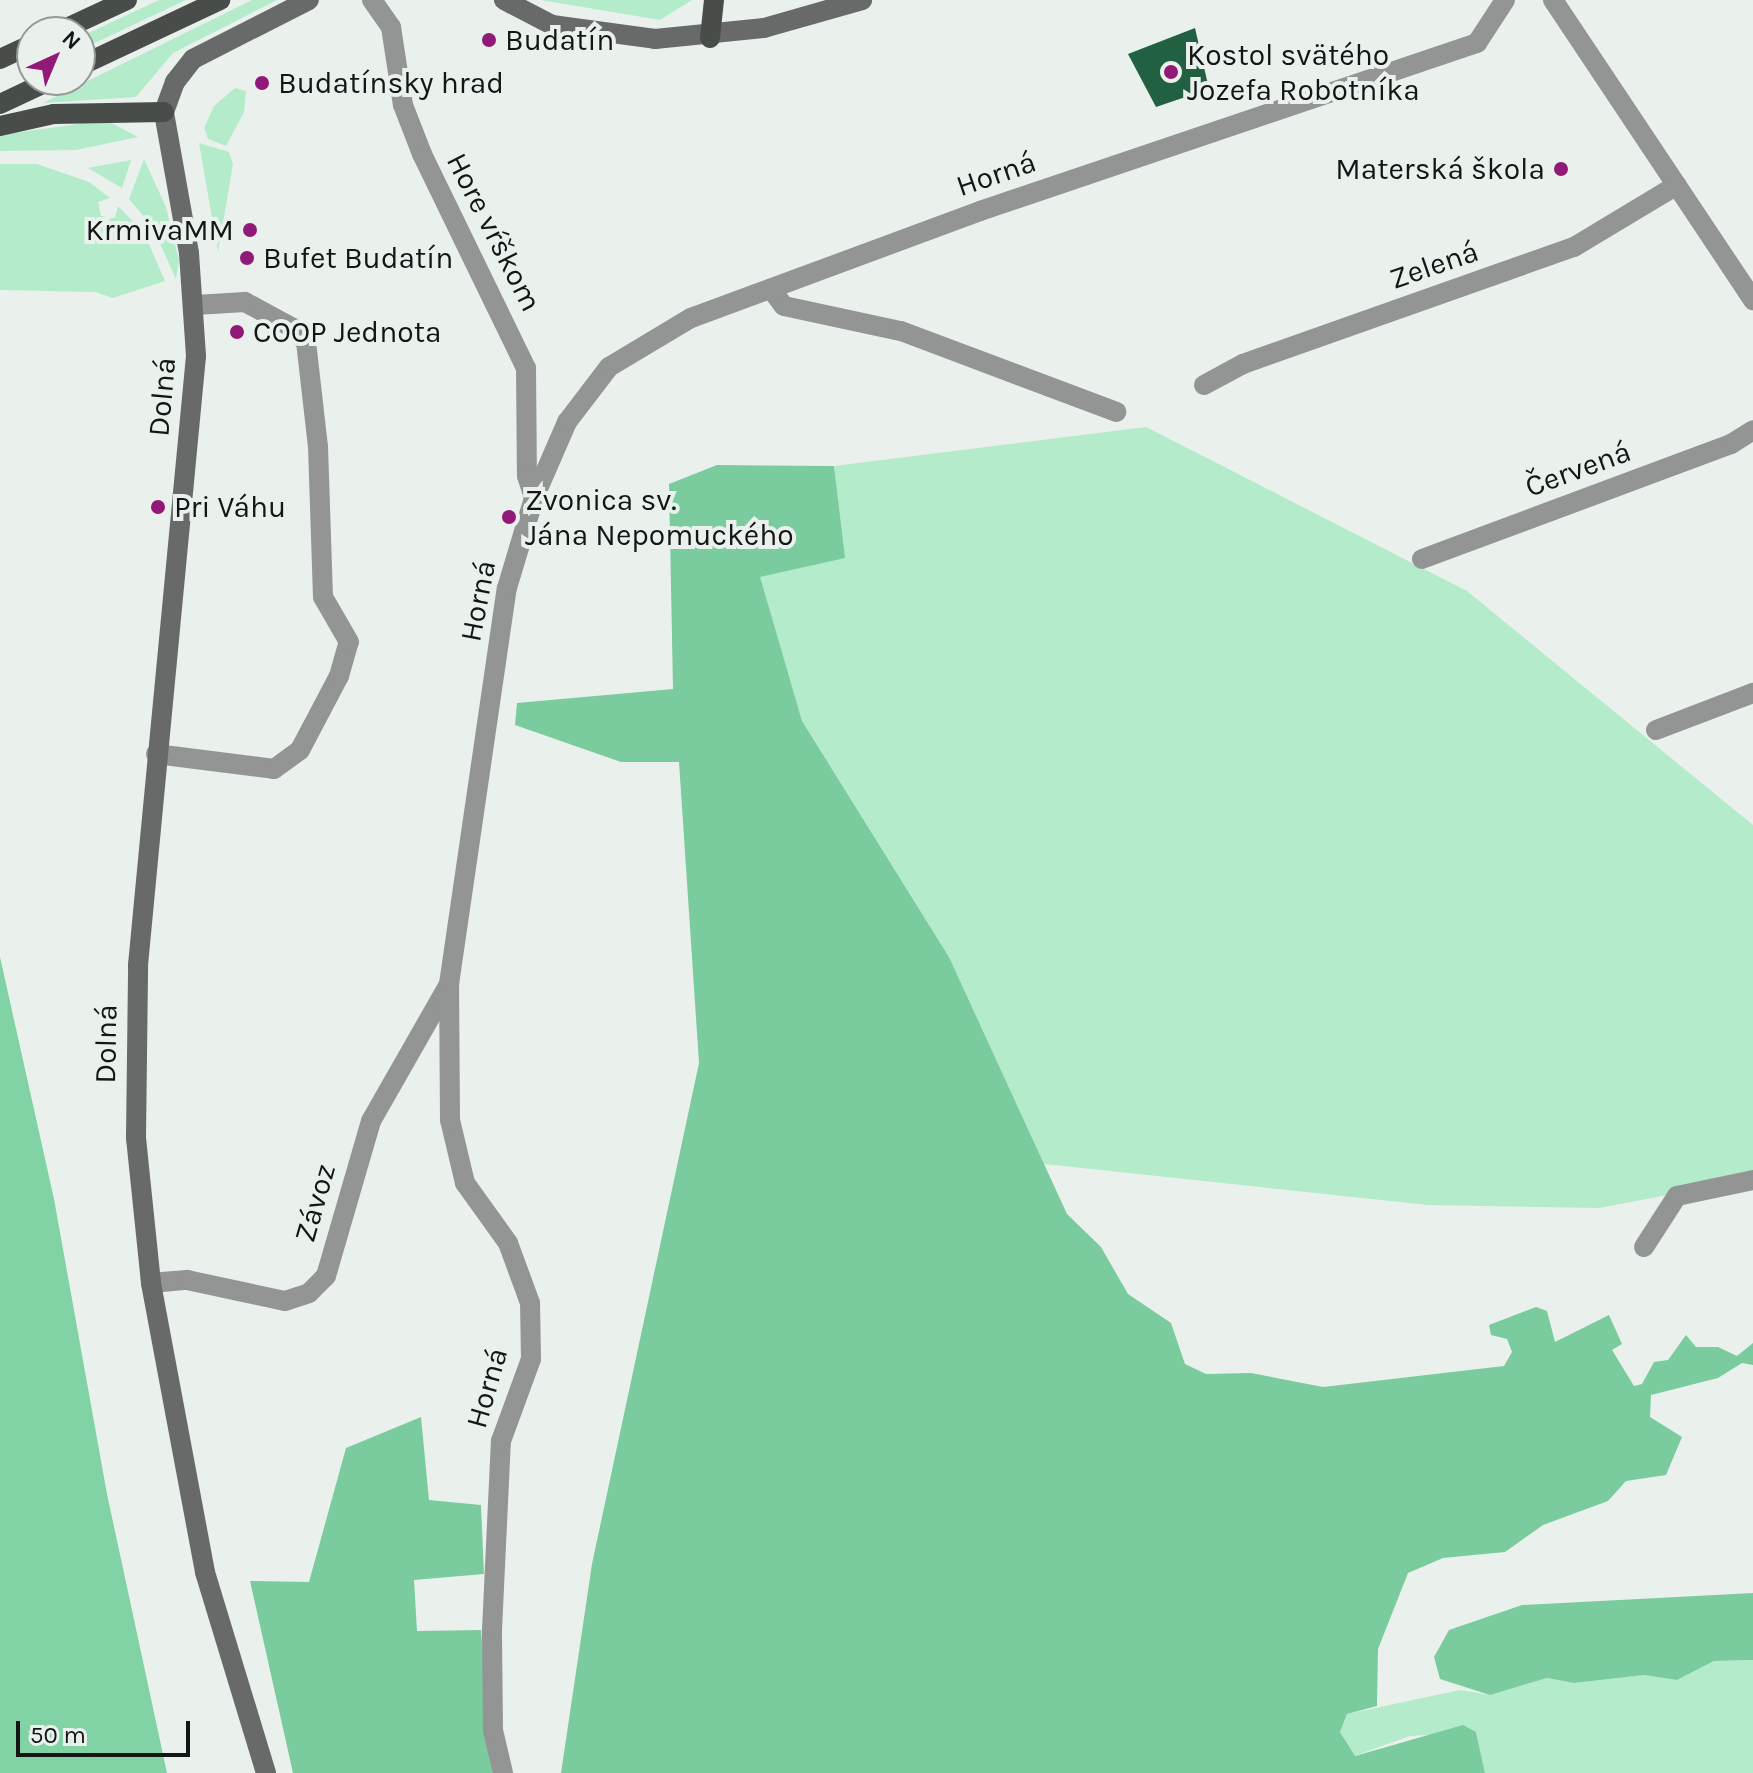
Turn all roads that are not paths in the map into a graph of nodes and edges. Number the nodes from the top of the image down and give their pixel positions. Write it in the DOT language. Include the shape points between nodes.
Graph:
graph roads {
  1 [pos="127,0"];
  2 [pos="220,0"];
  3 [pos="309,0"];
  4 [pos="372,0"];
  5 [pos="504,0"];
  6 [pos="714,0"];
  7 [pos="862,0"];
  8 [pos="1505,0"];
  9 [pos="1553,0"];
  10 [pos="92,16"];
  11 [pos="710,38"];
  12 [pos="96,58"];
  13 [pos="164,112"];
  14 [pos="0,126"];
  15 [pos="1677,185"];
  16 [pos="771,289"];
  17 [pos="1753,300"];
  18 [pos="195,305"];
  19 [pos="1204,385"];
  20 [pos="1116,412"];
  21 [pos="1753,430"];
  22 [pos="534,498"];
  23 [pos="1422,559"];
  24 [pos="1753,693"];
  25 [pos="1656,730"];
  26 [pos="156,754"];
  27 [pos="449,984"];
  28 [pos="1753,1180"];
  29 [pos="1644,1247"];
  30 [pos="151,1283"];
  31 [pos="266,1773"];
  32 [pos="503,1773"];
  1 -- 10 [label="main road"];
  2 -- 12 [label="main road"];
  3 -- 13 [label="main road" via="193,59 175,82"];
  4 -- 22 [label="street, Hore vŕškom" via="391,27 403,105 422,154 526,368 527,476"];
  5 -- 11 [label="main road" via="540,20 598,35"];
  6 -- 11 [label="main road"];
  7 -- 11 [label="main road"];
  8 -- 16 [label="street, Horná" via="1477,43"];
  9 -- 15 [label="street"];
  13 -- 14 [label="main road" via="54,114"];
  13 -- 18 [label="main road, Dolná"];
  15 -- 17 [label="street"];
  15 -- 19 [label="street, Zelená" via="1574,247 1243,364"];
  16 -- 20 [label="street" via="784,306 901,331"];
  16 -- 22 [label="street, Horná" via="691,318 609,367 567,422"];
  18 -- 26 [label="main road, Dolná" via="192,409"];
  18 -- 26 [label="street" via="245,302 293,328 306,342 318,447 323,597 349,642 339,676 300,750 274,769"];
  21 -- 23 [label="street, Červená" via="1731,444"];
  22 -- 27 [label="street, Horná" via="507,588"];
  24 -- 25 [label="street"];
  26 -- 30 [label="main road, Dolná" via="138,965 135,1091"];
  27 -- 30 [label="street, Závoz" via="371,1121 326,1276 309,1293 285,1301 187,1280"];
  27 -- 32 [label="street, Horná" via="450,1120 465,1183 508,1243 530,1303 531,1359 501,1441 493,1730"];
  28 -- 29 [label="street" via="1677,1196"];
  30 -- 31 [label="main road, Dolná" via="205,1572"];
}
